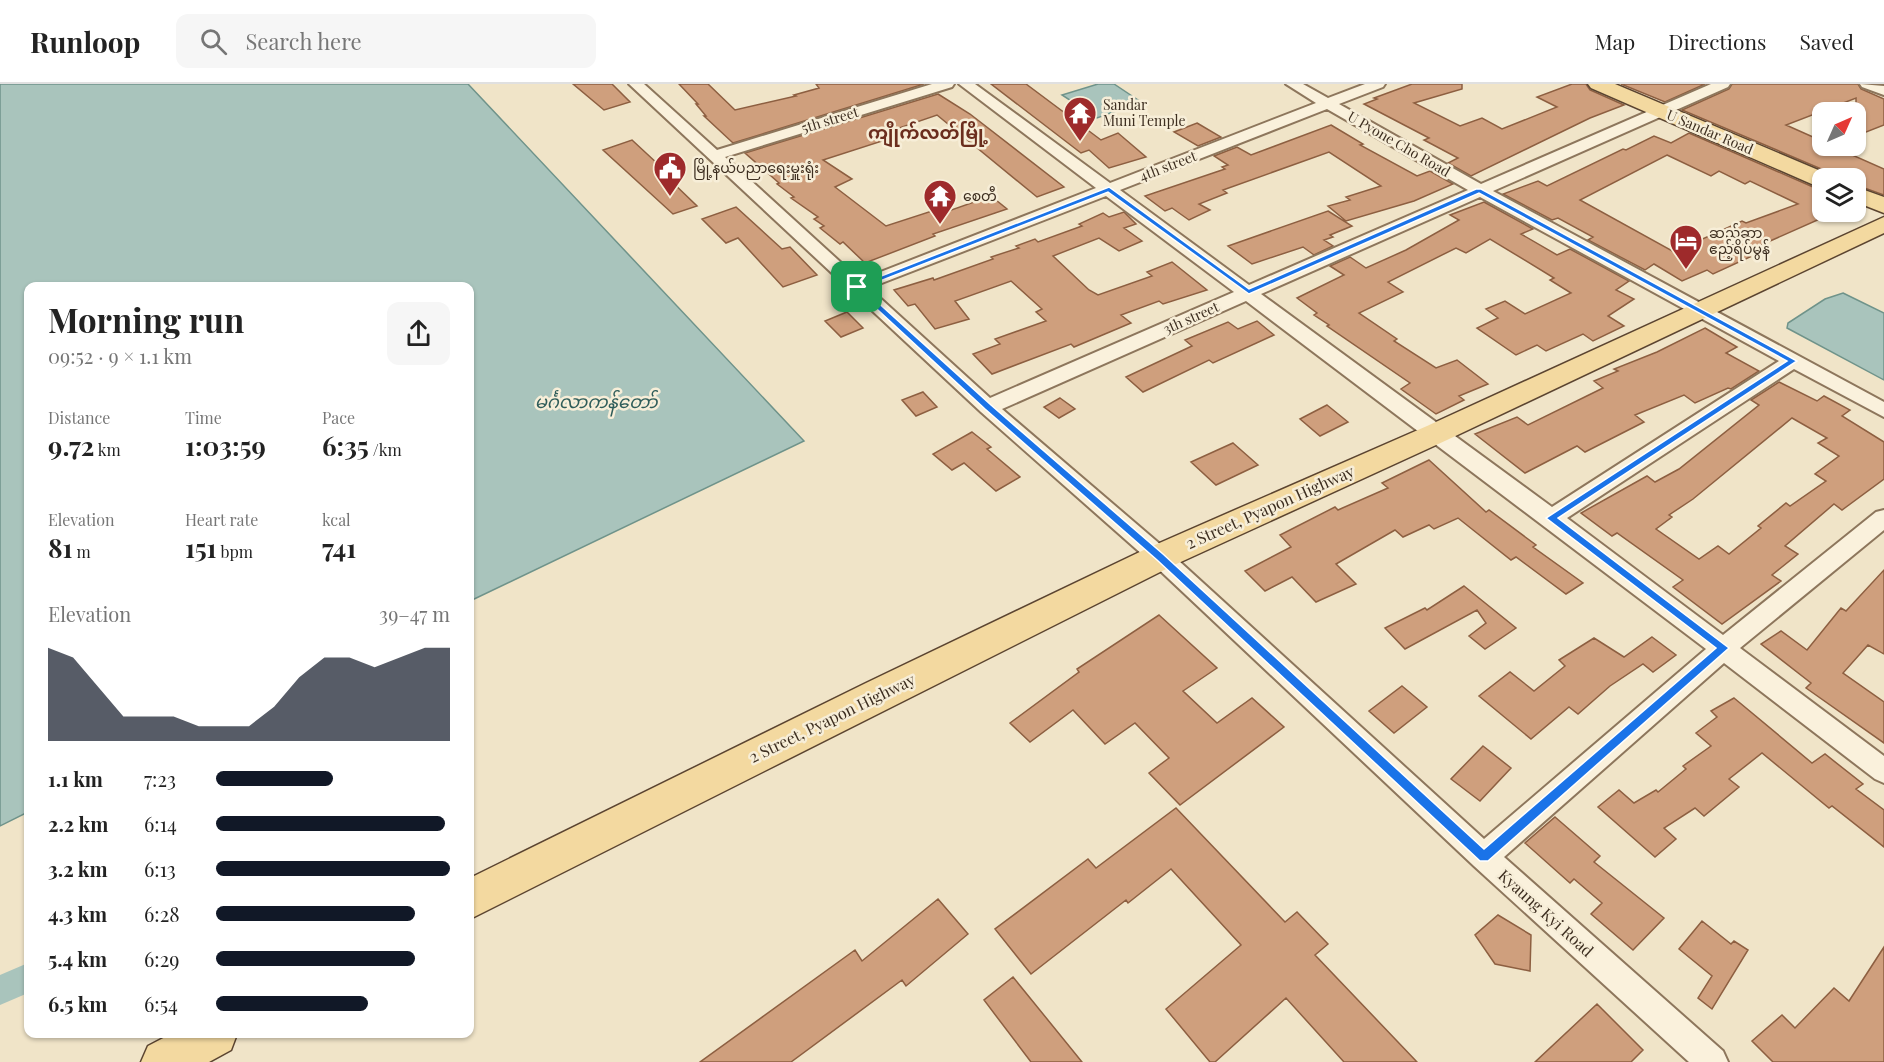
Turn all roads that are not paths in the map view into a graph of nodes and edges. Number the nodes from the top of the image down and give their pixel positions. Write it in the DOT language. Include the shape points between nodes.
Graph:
graph roads {
  1 [pos="636,84"];
  2 [pos="947,84"];
  3 [pos="966,84"];
  4 [pos="1293,84"];
  5 [pos="1378,84"];
  6 [pos="1598,84"];
  7 [pos="1723,84"];
  8 [pos="1868,84"];
  9 [pos="1884,91"];
  10 [pos="1329,103"];
  11 [pos="1660,110"];
  12 [pos="714,156"];
  13 [pos="1812,176"];
  14 [pos="1109,189"];
  15 [pos="1479,190"];
  16 [pos="1866,198"];
  17 [pos="1884,206"];
  18 [pos="1884,224"];
  19 [pos="857,287"];
  20 [pos="1249,292"];
  21 [pos="1700,310"];
  22 [pos="1793,361"];
  23 [pos="988,407"];
  24 [pos="1884,410"];
  25 [pos="1437,433"];
  26 [pos="1551,518"];
  27 [pos="1881,527"];
  28 [pos="1160,557"];
  29 [pos="1724,648"];
  30 [pos="1884,771"];
  31 [pos="1484,857"];
  32 [pos="474,897"];
  33 [pos="208,1038"];
  34 [pos="164,1062"];
  35 [pos="1712,1062"];
  1 -- 12 [label="street, Kyaung Kyi Road"];
  2 -- 12 [label="street, 5th street"];
  3 -- 14 [label="street"];
  4 -- 10 [label="street, U Pyone Cho Road"];
  5 -- 10 [label="street, 4th street"];
  6 -- 11 [label="main road, U Sandar Road"];
  7 -- 11 [label="street, 3th street"];
  8 -- 9 [label="street"];
  10 -- 14 [label="street, 4th street"];
  10 -- 15 [label="street, U Pyone Cho Road"];
  11 -- 13 [label="main road, U Sandar Road"];
  11 -- 15 [label="street, 3th street"];
  12 -- 19 [label="street, Kyaung Kyi Road"];
  14 -- 19 [label="street, 4th street"];
  14 -- 20 [label="street"];
  15 -- 20 [label="street, 3th street"];
  15 -- 21 [label="street, U Pyone Cho Road"];
  16 -- 17 [label="main road"];
  18 -- 21 [label="main road, 2 Street, Pyapon Highway"];
  19 -- 23 [label="street, Kyaung Kyi Road"];
  20 -- 23 [label="street, 3th street"];
  20 -- 25 [label="street"];
  21 -- 22 [label="street, U Pyone Cho Road"];
  21 -- 25 [label="main road, 2 Street, Pyapon Highway"];
  22 -- 24 [label="street, U Pyone Cho Road"];
  22 -- 26 [label="street"];
  23 -- 28 [label="street, Kyaung Kyi Road"];
  25 -- 26 [label="street"];
  25 -- 28 [label="main road, 2 Street, Pyapon Highway"];
  26 -- 29 [label="street"];
  27 -- 29 [label="street"];
  28 -- 31 [label="street, Kyaung Kyi Road"];
  28 -- 32 [label="main road, 2 Street, Pyapon Highway"];
  29 -- 30 [label="street"];
  29 -- 31 [label="street"];
  31 -- 35 [label="street, Kyaung Kyi Road"];
  33 -- 34 [label="main road"];
}
